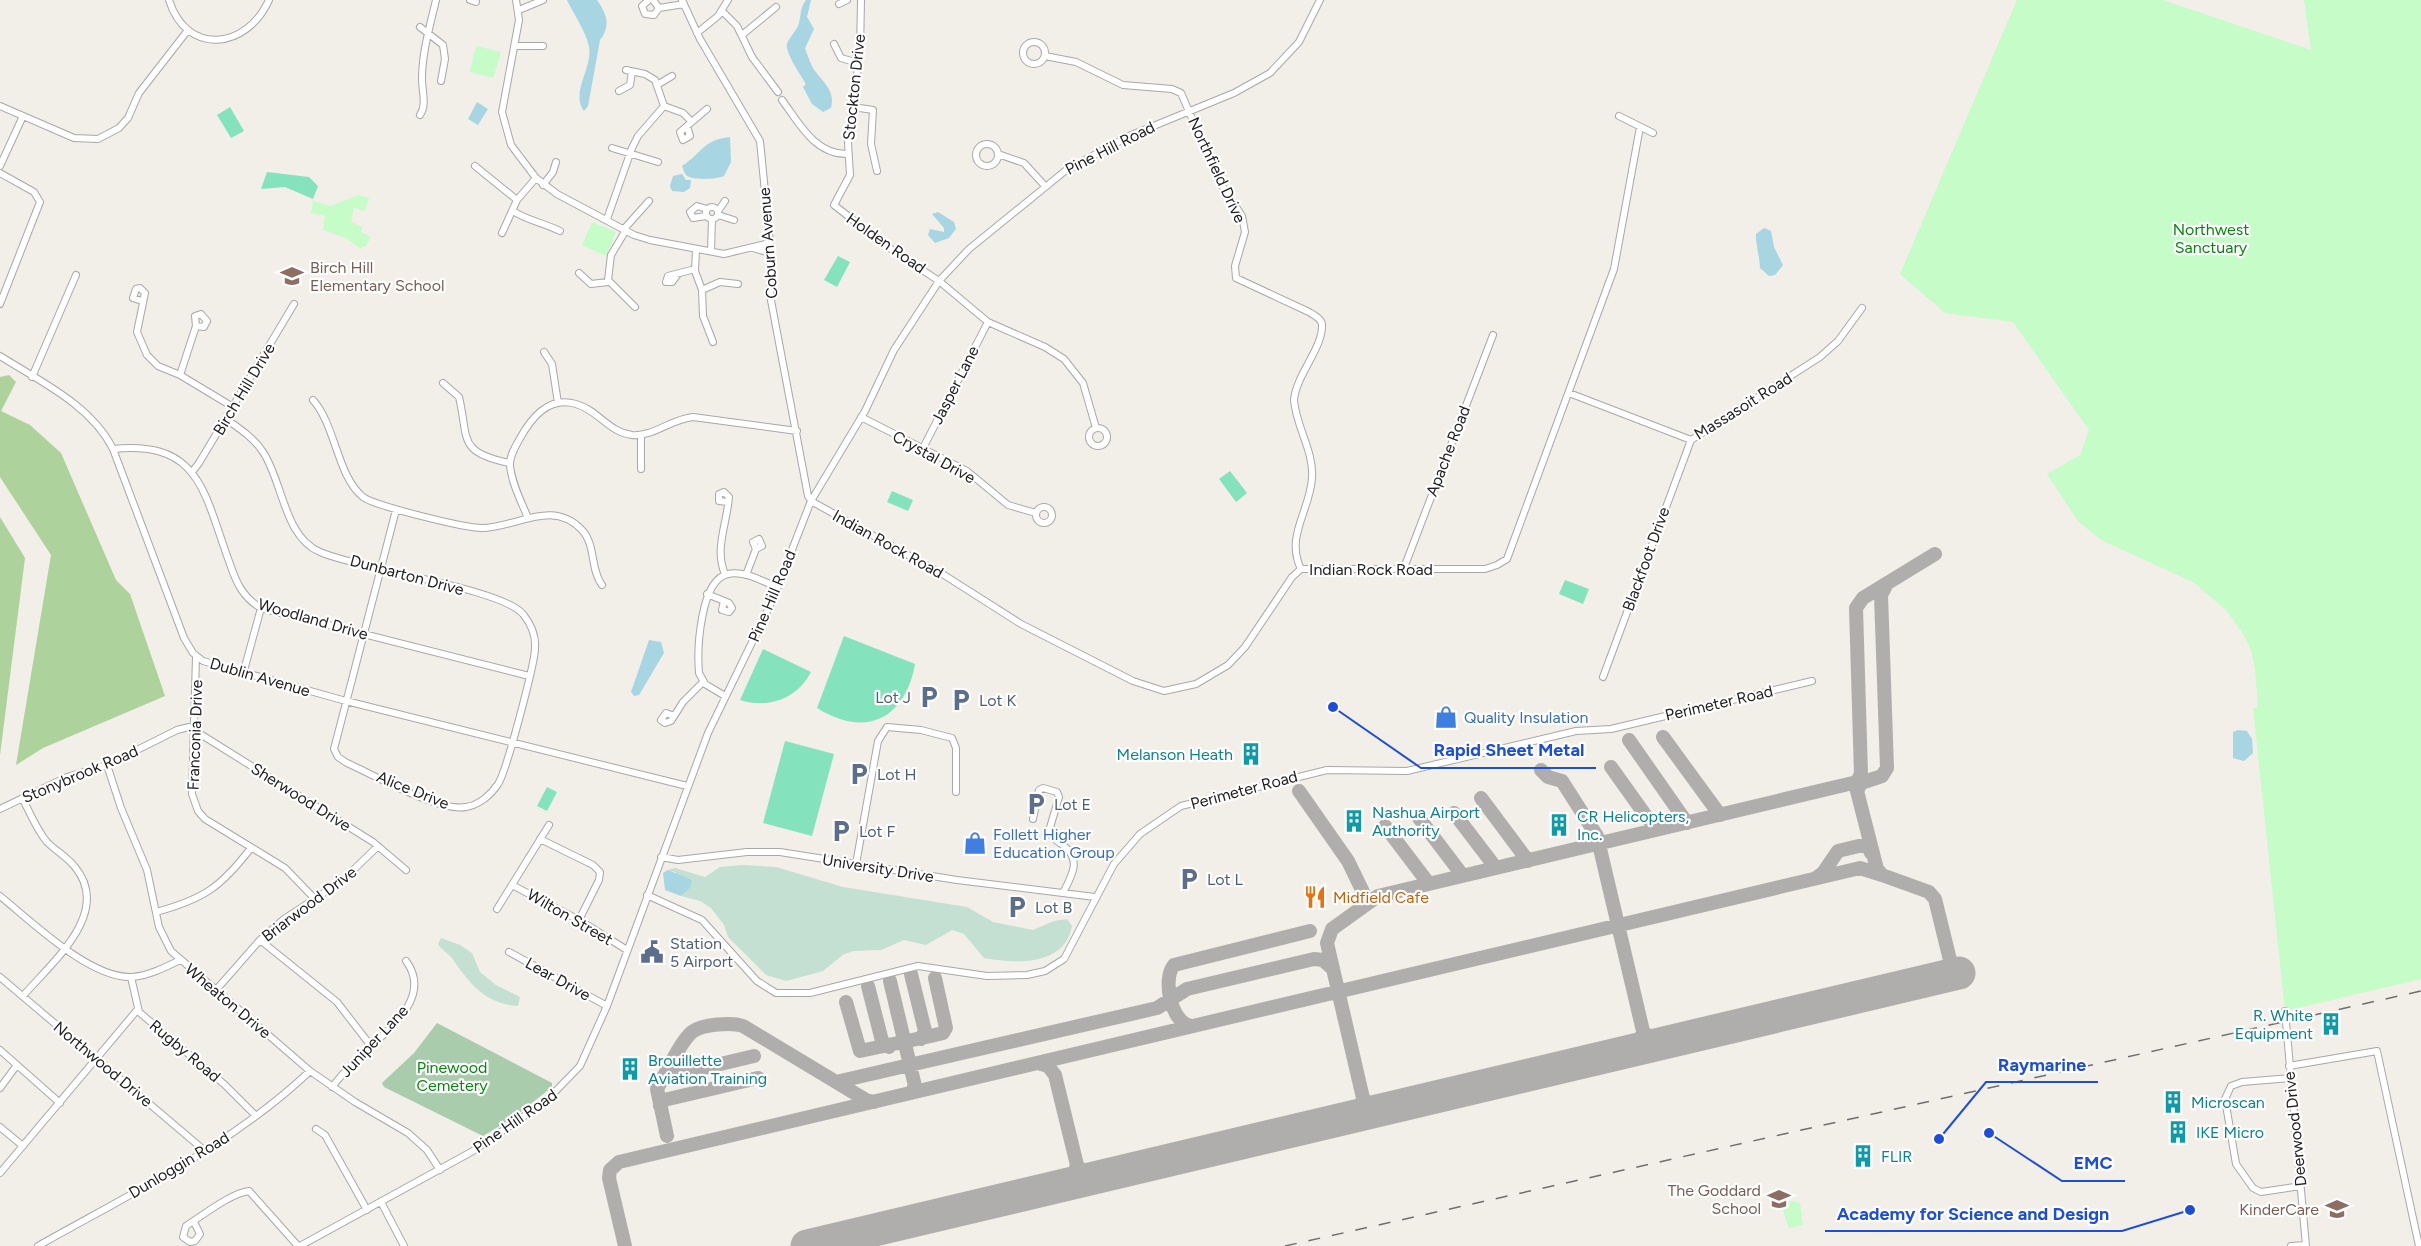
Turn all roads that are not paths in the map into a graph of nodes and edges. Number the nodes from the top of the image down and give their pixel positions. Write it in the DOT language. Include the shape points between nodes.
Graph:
graph roads {
  1 [pos="169,0"];
  2 [pos="269,0"];
  3 [pos="436,0"];
  4 [pos="516,0"];
  5 [pos="543,0"];
  6 [pos="651,0"];
  7 [pos="728,0"];
  8 [pos="847,0"];
  9 [pos="861,0"];
  10 [pos="1320,0"];
  11 [pos="683,2"];
  12 [pos="839,4"];
  13 [pos="776,7"];
  14 [pos="659,8"];
  15 [pos="519,10"];
  16 [pos="722,11"];
  17 [pos="420,27"];
  18 [pos="188,30"];
  19 [pos="428,33"];
  20 [pos="697,33"];
  21 [pos="742,35"];
  22 [pos="834,44"];
  23 [pos="515,45"];
  24 [pos="543,46"];
  25 [pos="1045,56"];
  26 [pos="858,63"];
  27 [pos="672,76"];
  28 [pos="441,81"];
  29 [pos="657,85"];
  30 [pos="619,91"];
  31 [pos="778,92"];
  32 [pos="782,100"];
  33 [pos="0,106"];
  34 [pos="664,106"];
  35 [pos="852,107"];
  36 [pos="707,109"];
  37 [pos="1190,111"];
  38 [pos="420,115"];
  39 [pos="22,116"];
  40 [pos="1619,116"];
  41 [pos="1640,127"];
  42 [pos="1653,133"];
  43 [pos="612,148"];
  44 [pos="630,153"];
  45 [pos="848,154"];
  46 [pos="998,154"];
  47 [pos="556,162"];
  48 [pos="658,162"];
  49 [pos="0,166"];
  50 [pos="475,166"];
  51 [pos="877,171"];
  52 [pos="0,173"];
  53 [pos="536,178"];
  54 [pos="543,185"];
  55 [pos="1045,186"];
  56 [pos="517,200"];
  57 [pos="649,201"];
  58 [pos="726,201"];
  59 [pos="834,205"];
  60 [pos="513,211"];
  61 [pos="718,213"];
  62 [pos="708,215"];
  63 [pos="607,219"];
  64 [pos="734,220"];
  65 [pos="625,229"];
  66 [pos="560,231"];
  67 [pos="502,233"];
  68 [pos="770,243"];
  69 [pos="753,248"];
  70 [pos="696,250"];
  71 [pos="711,251"];
  72 [pos="770,253"];
  73 [pos="695,269"];
  74 [pos="579,273"];
  75 [pos="678,274"];
  76 [pos="76,275"];
  77 [pos="939,281"];
  78 [pos="608,282"];
  79 [pos="738,284"];
  80 [pos="702,290"];
  81 [pos="142,301"];
  82 [pos="0,304"];
  83 [pos="294,304"];
  84 [pos="635,307"];
  85 [pos="1862,308"];
  86 [pos="988,322"];
  87 [pos="196,326"];
  88 [pos="1493,335"];
  89 [pos="713,342"];
  90 [pos="544,352"];
  91 [pos="0,356"];
  92 [pos="180,375"];
  93 [pos="32,376"];
  94 [pos="443,383"];
  95 [pos="1569,393"];
  96 [pos="313,400"];
  97 [pos="558,403"];
  98 [pos="233,407"];
  99 [pos="861,417"];
  100 [pos="226,419"];
  101 [pos="1096,428"];
  102 [pos="797,431"];
  103 [pos="641,435"];
  104 [pos="1690,440"];
  105 [pos="923,448"];
  106 [pos="113,449"];
  107 [pos="509,463"];
  108 [pos="641,469"];
  109 [pos="192,471"];
  110 [pos="811,501"];
  111 [pos="728,502"];
  112 [pos="396,510"];
  113 [pos="1036,513"];
  114 [pos="528,518"];
  115 [pos="756,549"];
  116 [pos="1404,568"];
  117 [pos="381,569"];
  118 [pos="1301,569"];
  119 [pos="725,574"];
  120 [pos="746,575"];
  121 [pos="602,585"];
  122 [pos="778,587"];
  123 [pos="707,594"];
  124 [pos="724,601"];
  125 [pos="261,608"];
  126 [pos="364,634"];
  127 [pos="196,657"];
  128 [pos="243,674"];
  129 [pos="529,676"];
  130 [pos="1603,678"];
  131 [pos="1812,681"];
  132 [pos="703,682"];
  133 [pos="725,696"];
  134 [pos="346,701"];
  135 [pos="674,716"];
  136 [pos="193,729"];
  137 [pos="511,742"];
  138 [pos="107,765"];
  139 [pos="687,786"];
  140 [pos="956,792"];
  141 [pos="22,798"];
  142 [pos="0,809"];
  143 [pos="1033,819"];
  144 [pos="549,825"];
  145 [pos="540,839"];
  146 [pos="378,846"];
  147 [pos="251,848"];
  148 [pos="661,857"];
  149 [pos="856,864"];
  150 [pos="406,870"];
  151 [pos="512,885"];
  152 [pos="1063,893"];
  153 [pos="648,895"];
  154 [pos="0,896"];
  155 [pos="1095,897"];
  156 [pos="314,898"];
  157 [pos="497,909"];
  158 [pos="156,912"];
  159 [pos="579,920"];
  160 [pos="260,940"];
  161 [pos="63,948"];
  162 [pos="627,950"];
  163 [pos="509,952"];
  164 [pos="180,960"];
  165 [pos="406,961"];
  166 [pos="0,977"];
  167 [pos="131,977"];
  168 [pos="216,990"];
  169 [pos="23,996"];
  170 [pos="607,1006"];
  171 [pos="138,1009"];
  172 [pos="2285,1011"];
  173 [pos="371,1046"];
  174 [pos="0,1050"];
  175 [pos="96,1060"];
  176 [pos="17,1065"];
  177 [pos="2289,1066"];
  178 [pos="310,1071"];
  179 [pos="2290,1078"];
  180 [pos="332,1087"];
  181 [pos="0,1088"];
  182 [pos="60,1103"];
  183 [pos="256,1116"];
  184 [pos="0,1127"];
  185 [pos="316,1129"];
  186 [pos="23,1146"];
  187 [pos="205,1151"];
  188 [pos="440,1170"];
  189 [pos="0,1173"];
  190 [pos="2301,1186"];
  191 [pos="381,1202"];
  192 [pos="367,1210"];
  193 [pos="194,1222"];
  194 [pos="38,1246"];
  195 [pos="299,1246"];
  196 [pos="404,1246"];
  197 [pos="2291,1246"];
  198 [pos="2306,1246"];
  199 [pos="2419,1246"];
  1 -- 18 [label="street"];
  2 -- 18 [label="street" via="253,26 234,38 208,39"];
  3 -- 19 [label="street"];
  4 -- 15 [label="street"];
  5 -- 15 [label="street"];
  6 -- 14 [label="street"];
  6 -- 14 [label="street" via="642,6 645,14 654,15"];
  7 -- 16 [label="street"];
  8 -- 12 [label="street"];
  9 -- 26 [label="street, Stockton Drive"];
  10 -- 37 [label="street, Pine Hill Road" via="1303,35 1280,65 1250,86"];
  11 -- 14 [label="street"];
  11 -- 20 [label="street, Coburn Avenue"];
  13 -- 21 [label="street"];
  15 -- 23 [label="street"];
  16 -- 20 [label="street"];
  16 -- 21 [label="street"];
  17 -- 19 [label="street"];
  18 -- 39 [label="street" via="139,93 128,118 109,135 80,139"];
  19 -- 28 [label="street" via="441,41 444,50"];
  19 -- 38 [label="street"];
  20 -- 68 [label="street, Coburn Avenue" via="760,141"];
  21 -- 31 [label="street" via="752,57"];
  22 -- 26 [label="street" via="841,58"];
  23 -- 24 [label="street"];
  23 -- 53 [label="street" via="503,99 504,122 517,156"];
  25 -- 37 [label="street" via="1076,62 1123,85 1176,89"];
  26 -- 35 [label="street, Stockton Drive"];
  27 -- 29 [label="street"];
  29 -- 30 [label="street" via="645,74 629,71 628,90"];
  29 -- 34 [label="street"];
  32 -- 45 [label="street" via="819,145 834,153"];
  33 -- 39 [label="street"];
  34 -- 36 [label="street" via="683,114 689,123"];
  34 -- 44 [label="street" via="638,136"];
  35 -- 45 [label="street, Stockton Drive"];
  35 -- 51 [label="street" via="873,110 871,144"];
  37 -- 55 [label="street, Pine Hill Road" via="1089,156"];
  37 -- 118 [label="street, Northfield Drive" via="1219,181 1242,216 1244,238 1235,266 1236,278 1310,312 1322,324 1294,400 1312,473 1294,540"];
  39 -- 49 [label="street"];
  40 -- 41 [label="street"];
  41 -- 42 [label="street"];
  41 -- 95 [label="street, Indian Rock Road" via="1618,258"];
  43 -- 44 [label="street"];
  44 -- 48 [label="street"];
  44 -- 63 [label="street"];
  45 -- 59 [label="street, Stockton Drive" via="850,175"];
  46 -- 55 [label="street" via="1024,163"];
  47 -- 54 [label="street"];
  50 -- 56 [label="street"];
  52 -- 82 [label="street" via="39,198 40,206"];
  53 -- 54 [label="street"];
  53 -- 56 [label="street"];
  54 -- 63 [label="street"];
  55 -- 77 [label="street, Pine Hill Road" via="969,249"];
  56 -- 60 [label="street"];
  57 -- 65 [label="street"];
  58 -- 61 [label="street"];
  59 -- 77 [label="street, Holden Road"];
  60 -- 66 [label="street"];
  60 -- 67 [label="street"];
  61 -- 62 [label="street"];
  61 -- 62 [label="street" via="712,207"];
  61 -- 64 [label="street"];
  62 -- 71 [label="street"];
  63 -- 65 [label="street"];
  65 -- 70 [label="street" via="650,240"];
  65 -- 78 [label="street" via="611,255"];
  68 -- 69 [label="street"];
  68 -- 72 [label="street, Coburn Avenue"];
  69 -- 71 [label="street"];
  69 -- 72 [label="street"];
  70 -- 71 [label="street"];
  70 -- 73 [label="street"];
  72 -- 102 [label="street, Coburn Avenue" via="770,295"];
  73 -- 75 [label="street"];
  73 -- 80 [label="street"];
  74 -- 78 [label="street" via="591,284"];
  76 -- 93 [label="street"];
  77 -- 86 [label="street, Holden Road"];
  77 -- 99 [label="street, Pine Hill Road" via="894,350"];
  78 -- 84 [label="street"];
  79 -- 80 [label="street" via="720,282"];
  80 -- 89 [label="street" via="703,316"];
  81 -- 92 [label="street" via="137,332 142,348 158,366"];
  83 -- 98 [label="street, Birch Hill Drive"];
  85 -- 104 [label="street, Massasoit Road" via="1838,341 1820,357"];
  86 -- 101 [label="street, Holden Road" via="1064,359 1083,383"];
  86 -- 105 [label="street, Jasper Lane"];
  87 -- 92 [label="street"];
  88 -- 116 [label="street, Apache Road"];
  90 -- 97 [label="street" via="552,364"];
  91 -- 93 [label="street, Dublin Avenue"];
  92 -- 98 [label="street"];
  93 -- 106 [label="street, Dublin Avenue" via="96,420"];
  94 -- 107 [label="street" via="459,397 469,444 482,454"];
  95 -- 104 [label="street, Massasoit Road"];
  95 -- 116 [label="street, Indian Rock Road" via="1507,559 1485,569"];
  96 -- 112 [label="street" via="357,492"];
  97 -- 103 [label="street" via="583,406 615,430"];
  97 -- 107 [label="street" via="533,418"];
  98 -- 100 [label="street, Birch Hill Drive"];
  99 -- 105 [label="street, Crystal Drive"];
  99 -- 110 [label="street, Pine Hill Road"];
  100 -- 109 [label="street, Birch Hill Drive"];
  100 -- 117 [label="street, Dunbarton Drive" via="256,441 265,454 301,539 320,552"];
  102 -- 103 [label="street" via="693,417 678,419"];
  102 -- 110 [label="street, Coburn Avenue" via="804,484"];
  103 -- 108 [label="street"];
  104 -- 130 [label="street, Blackfoot Drive"];
  105 -- 113 [label="street, Crystal Drive" via="967,471 1008,506"];
  106 -- 109 [label="street, Woodland Drive" via="162,450"];
  106 -- 127 [label="street, Dublin Avenue" via="184,638"];
  107 -- 114 [label="street"];
  109 -- 125 [label="street, Woodland Drive" via="236,582 248,599"];
  110 -- 118 [label="street, Indian Rock Road" via="944,575 1021,624 1132,681 1164,691 1196,684 1228,665"];
  110 -- 122 [label="street, Pine Hill Road"];
  111 -- 119 [label="street" via="719,553"];
  112 -- 114 [label="street" via="476,528"];
  112 -- 117 [label="street, Alice Drive"];
  114 -- 121 [label="street" via="542,514 563,518 582,530 590,543 596,575"];
  115 -- 120 [label="street"];
  116 -- 118 [label="street, Indian Rock Road"];
  117 -- 126 [label="street, Alice Drive"];
  117 -- 129 [label="street, Dunbarton Drive" via="506,601 515,607 535,638"];
  119 -- 120 [label="street"];
  119 -- 123 [label="street"];
  120 -- 122 [label="street"];
  122 -- 133 [label="street, Pine Hill Road"];
  123 -- 124 [label="street"];
  123 -- 132 [label="street" via="699,662"];
  125 -- 126 [label="street, Woodland Drive"];
  125 -- 128 [label="street"];
  126 -- 129 [label="street, Woodland Drive"];
  126 -- 134 [label="street, Alice Drive"];
  127 -- 128 [label="street, Dublin Avenue"];
  127 -- 136 [label="street, Franconia Drive"];
  128 -- 134 [label="street, Dublin Avenue"];
  129 -- 137 [label="street, Dunbarton Drive"];
  131 -- 155 [label="street, Perimeter Road" via="1611,729 1576,731 1407,771 1328,770 1194,802 1140,834 1114,864"];
  132 -- 133 [label="street"];
  132 -- 135 [label="street"];
  133 -- 139 [label="street, Pine Hill Road"];
  134 -- 137 [label="street, Dublin Avenue"];
  134 -- 137 [label="street, Alice Drive" via="334,746 338,757 445,806 472,806 491,793 501,779"];
  136 -- 138 [label="street, Stonybrook Road" via="177,729"];
  136 -- 146 [label="street, Sherwood Drive"];
  136 -- 147 [label="street, Franconia Drive" via="192,794 198,811"];
  137 -- 139 [label="street, Dublin Avenue"];
  138 -- 141 [label="street, Stonybrook Road" via="67,777"];
  138 -- 158 [label="street, Wheaton Drive" via="147,870"];
  139 -- 148 [label="street, Pine Hill Road"];
  140 -- 149 [label="street" via="956,748 952,738 887,727 879,735"];
  141 -- 142 [label="street, Stonybrook Road"];
  141 -- 161 [label="street" via="42,835 75,868 86,888 85,917"];
  143 -- 152 [label="street" via="1039,790 1057,792 1049,831 1073,855 1076,864"];
  144 -- 145 [label="street"];
  145 -- 151 [label="street"];
  145 -- 159 [label="street" via="600,872"];
  146 -- 150 [label="street, Sherwood Drive"];
  146 -- 156 [label="street, Briarwood Drive" via="342,881"];
  147 -- 156 [label="street, Franconia Drive" via="285,868"];
  147 -- 158 [label="street" via="212,891 192,902"];
  148 -- 149 [label="street, University Drive" via="678,860 763,851"];
  148 -- 153 [label="street, Pine Hill Road"];
  149 -- 152 [label="street, University Drive"];
  151 -- 157 [label="street"];
  151 -- 159 [label="street, Wilton Street"];
  152 -- 155 [label="street, University Drive"];
  153 -- 155 [label="street, Perimeter Road" via="707,924 766,988 799,995 918,966 998,977 1045,971 1072,950"];
  153 -- 162 [label="street, Pine Hill Road"];
  154 -- 161 [label="street"];
  156 -- 160 [label="street, Briarwood Drive"];
  158 -- 164 [label="street, Wheaton Drive" via="163,938"];
  159 -- 162 [label="street, Wilton Street"];
  160 -- 168 [label="street, Briarwood Drive"];
  160 -- 173 [label="street" via="337,1002"];
  161 -- 167 [label="street" via="93,967"];
  161 -- 169 [label="street"];
  162 -- 170 [label="street, Pine Hill Road"];
  163 -- 170 [label="street, Lear Drive"];
  164 -- 167 [label="street"];
  164 -- 168 [label="street, Wheaton Drive"];
  165 -- 173 [label="street, Juniper Lane" via="414,974 410,1003"];
  166 -- 169 [label="street, Northwood Drive"];
  167 -- 171 [label="street, Rugby Road"];
  168 -- 178 [label="street, Wheaton Drive"];
  169 -- 175 [label="street, Northwood Drive"];
  170 -- 188 [label="street, Pine Hill Road" via="586,1056 562,1087 507,1129"];
  171 -- 175 [label="street"];
  171 -- 183 [label="street, Rugby Road"];
  172 -- 177 [label="street, Deerwood Drive"];
  173 -- 180 [label="street, Juniper Lane"];
  174 -- 176 [label="street"];
  175 -- 182 [label="street"];
  175 -- 187 [label="street, Northwood Drive"];
  176 -- 181 [label="street"];
  176 -- 182 [label="street"];
  177 -- 179 [label="street, Deerwood Drive"];
  177 -- 199 [label="street" via="2377,1051"];
  178 -- 180 [label="street, Wheaton Drive"];
  178 -- 183 [label="street, Dunloggin Road"];
  179 -- 190 [label="street, Deerwood Drive"];
  179 -- 190 [label="street" via="2242,1082 2231,1086 2224,1099 2236,1164 2253,1188 2261,1192"];
  180 -- 188 [label="street, Wheaton Drive" via="408,1133 427,1150"];
  182 -- 186 [label="street"];
  183 -- 187 [label="street, Dunloggin Road"];
  184 -- 186 [label="street"];
  185 -- 192 [label="street" via="325,1135"];
  186 -- 189 [label="street"];
  187 -- 194 [label="street, Dunloggin Road"];
  188 -- 191 [label="street, Pine Hill Road"];
  190 -- 198 [label="street, Deerwood Drive"];
  191 -- 192 [label="street, Pine Hill Road"];
  191 -- 196 [label="street"];
  192 -- 195 [label="street, Pine Hill Road"];
  193 -- 195 [label="street" via="249,1191"];
  197 -- 198 [label="street"];
}
